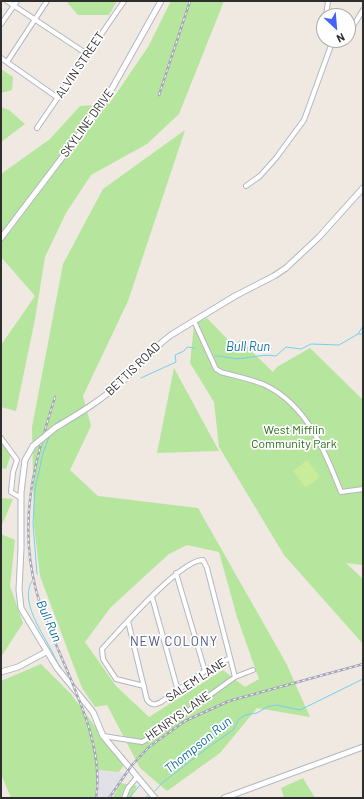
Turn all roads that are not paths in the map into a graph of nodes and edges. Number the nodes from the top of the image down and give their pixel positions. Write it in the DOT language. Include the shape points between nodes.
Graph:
graph roads {
  1 [pos="7,1"];
  2 [pos="17,1"];
  3 [pos="47,1"];
  4 [pos="124,1"];
  5 [pos="162,1"];
  6 [pos="14,6"];
  7 [pos="363,10"];
  8 [pos="35,20"];
  9 [pos="356,21"];
  10 [pos="1,24"];
  11 [pos="330,48"];
  12 [pos="87,54"];
  13 [pos="1,58"];
  14 [pos="7,62"];
  15 [pos="58,98"];
  16 [pos="37,128"];
  17 [pos="246,186"];
  18 [pos="363,188"];
  19 [pos="1,238"];
  20 [pos="194,321"];
  21 [pos="1,438"];
  22 [pos="363,489"];
  23 [pos="21,498"];
  24 [pos="176,573"];
  25 [pos="152,597"];
  26 [pos="128,621"];
  27 [pos="46,652"];
  28 [pos="230,658"];
  29 [pos="253,670"];
  30 [pos="205,671"];
  31 [pos="1,672"];
  32 [pos="235,677"];
  33 [pos="144,686"];
  34 [pos="178,691"];
  35 [pos="103,736"];
  36 [pos="363,747"];
  37 [pos="137,777"];
  38 [pos="124,798"];
  39 [pos="156,798"];
  40 [pos="224,798"];
  1 -- 6 [label="street"];
  2 -- 6 [label="street"];
  3 -- 8 [label="street"];
  4 -- 12 [label="street, ALVIN STREET"];
  5 -- 19 [label="street, SKYLINE DRIVE" via="105,100"];
  6 -- 8 [label="street"];
  6 -- 10 [label="street"];
  7 -- 9 [label="street"];
  8 -- 12 [label="street"];
  8 -- 14 [label="street"];
  11 -- 17 [label="street" via="304,120 276,158 260,176"];
  12 -- 15 [label="street, ALVIN STREET"];
  13 -- 14 [label="street"];
  14 -- 15 [label="street"];
  15 -- 16 [label="street, ALVIN STREET"];
  18 -- 20 [label="street, BETTIS ROAD" via="319,237 286,268"];
  20 -- 22 [label="street" via="216,369 265,385 291,401 320,443 341,492"];
  20 -- 23 [label="street, BETTIS ROAD, bridge" via="162,342 99,402 55,428 33,446 25,460"];
  21 -- 23 [label="street" via="17,460 11,492"];
  23 -- 27 [label="street, BETTIS ROAD" via="19,597 21,608"];
  24 -- 25 [label="street"];
  24 -- 28 [label="street" via="198,560 203,560"];
  24 -- 30 [label="street"];
  25 -- 26 [label="street"];
  25 -- 34 [label="street"];
  26 -- 33 [label="street"];
  26 -- 33 [label="street" via="102,649 101,654 116,679"];
  27 -- 31 [label="street" via="18,667"];
  27 -- 35 [label="street, BETTIS ROAD" via="93,712"];
  28 -- 30 [label="street, SALEM LANE"];
  28 -- 32 [label="street"];
  29 -- 32 [label="street, HENRYS LANE"];
  30 -- 34 [label="street, SALEM LANE"];
  32 -- 35 [label="street, HENRYS LANE" via="142,742"];
  33 -- 34 [label="street, SALEM LANE" via="147,700 155,705"];
  35 -- 37 [label="street, BETTIS ROAD"];
  36 -- 40 [label="street"];
  37 -- 38 [label="street"];
  37 -- 39 [label="street, BETTIS ROAD"];
}
